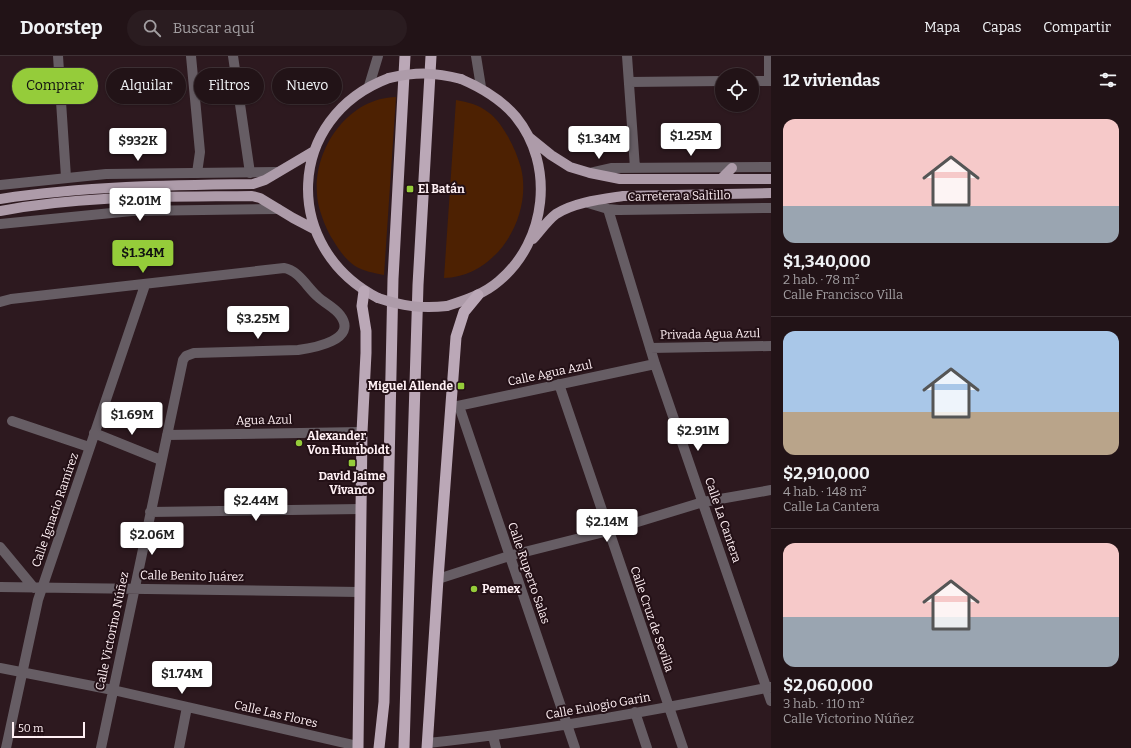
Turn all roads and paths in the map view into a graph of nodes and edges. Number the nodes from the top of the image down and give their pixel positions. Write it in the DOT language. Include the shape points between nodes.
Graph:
graph roads {
  1 [pos="58,56"];
  2 [pos="191,56"];
  3 [pos="233,56"];
  4 [pos="378,56"];
  5 [pos="405,56"];
  6 [pos="431,56"];
  7 [pos="476,56"];
  8 [pos="627,56"];
  9 [pos="769,56"];
  10 [pos="770,80"];
  11 [pos="715,81"];
  12 [pos="759,81"];
  13 [pos="629,82"];
  14 [pos="369,86"];
  15 [pos="481,87"];
  16 [pos="528,136"];
  17 [pos="314,151"];
  18 [pos="771,167"];
  19 [pos="635,168"];
  20 [pos="732,168"];
  21 [pos="278,172"];
  22 [pos="197,173"];
  23 [pos="250,173"];
  24 [pos="590,173"];
  25 [pos="66,177"];
  26 [pos="721,179"];
  27 [pos="771,179"];
  28 [pos="0,185"];
  29 [pos="771,193"];
  30 [pos="0,199"];
  31 [pos="588,203"];
  32 [pos="771,208"];
  33 [pos="278,209"];
  34 [pos="608,209"];
  35 [pos="0,210"];
  36 [pos="0,224"];
  37 [pos="314,229"];
  38 [pos="530,242"];
  39 [pos="146,285"];
  40 [pos="364,291"];
  41 [pos="478,295"];
  42 [pos="0,302"];
  43 [pos="771,346"];
  44 [pos="650,348"];
  45 [pos="655,364"];
  46 [pos="559,384"];
  47 [pos="455,406"];
  48 [pos="12,421"];
  49 [pos="362,432"];
  50 [pos="94,433"];
  51 [pos="167,435"];
  52 [pos="89,447"];
  53 [pos="161,460"];
  54 [pos="771,490"];
  55 [pos="704,502"];
  56 [pos="361,509"];
  57 [pos="150,512"];
  58 [pos="608,531"];
  59 [pos="0,547"];
  60 [pos="509,556"];
  61 [pos="438,579"];
  62 [pos="0,587"];
  63 [pos="38,588"];
  64 [pos="134,588"];
  65 [pos="360,592"];
  66 [pos="0,668"];
  67 [pos="22,674"];
  68 [pos="769,687"];
  69 [pos="113,690"];
  70 [pos="771,702"];
  71 [pos="188,707"];
  72 [pos="668,707"];
  73 [pos="635,712"];
  74 [pos="567,726"];
  75 [pos="493,736"];
  76 [pos="428,746"];
  77 [pos="358,747"];
  78 [pos="6,748"];
  79 [pos="101,748"];
  80 [pos="178,748"];
  81 [pos="379,748"];
  82 [pos="404,748"];
  83 [pos="496,748"];
  84 [pos="575,748"];
  85 [pos="647,748"];
  86 [pos="683,748"];
  1 -- 25 [label="street"];
  2 -- 22 [label="street" via="200,152"];
  3 -- 23 [label="street"];
  4 -- 14 [label="street"];
  5 -- 81 [label="highway" via="393,279 384,702"];
  6 -- 82 [label="highway" via="418,285"];
  7 -- 15 [label="street"];
  8 -- 13 [label="street"];
  9 -- 10 [label="street"];
  10 -- 12 [label="street"];
  11 -- 13 [label="street"];
  13 -- 19 [label="street"];
  14 -- 15 [label="main road, bridge" via="389,78 413,73 437,73"];
  14 -- 17 [label="main road" via="337,111"];
  15 -- 16 [label="main road" via="500,100 516,117"];
  16 -- 24 [label="main road, Carretera a Saltillo" via="561,162"];
  16 -- 38 [label="main road" via="538,162 542,189 539,216"];
  17 -- 21 [label="main road"];
  17 -- 37 [label="main road" via="307,187"];
  18 -- 20 [label="street"];
  19 -- 20 [label="street"];
  19 -- 24 [label="street" via="612,168"];
  20 -- 26 [label="main road"];
  21 -- 23 [label="street"];
  21 -- 30 [label="main road" via="252,184 107,187"];
  22 -- 23 [label="street"];
  22 -- 25 [label="street"];
  24 -- 26 [label="main road, Carretera a Saltillo" via="620,179"];
  25 -- 28 [label="street"];
  26 -- 27 [label="main road, Carretera a Saltillo"];
  29 -- 31 [label="main road, Carretera a Saltillo" via="624,196"];
  31 -- 34 [label="street, Carretera a Saltillo"];
  31 -- 38 [label="main road, Carretera a Saltillo" via="556,214"];
  32 -- 34 [label="street, Carretera a Saltillo"];
  33 -- 35 [label="main road" via="252,196 110,198"];
  33 -- 36 [label="street" via="132,211"];
  33 -- 37 [label="main road"];
  34 -- 44 [label="street, Calle La Cantera"];
  37 -- 40 [label="main road" via="334,264"];
  38 -- 41 [label="main road" via="517,263 499,281"];
  39 -- 42 [label="street"];
  39 -- 50 [label="street, Calle Ignacio Ramírez"];
  39 -- 51 [label="street, Calle Victorino Núñez" via="288,269 341,316 345,328 338,338 310,348 194,353 186,356 182,364"];
  40 -- 41 [label="main road, bridge" via="399,305 422,308 447,306"];
  40 -- 49 [label="highway" via="362,306 366,353"];
  41 -- 47 [label="highway" via="464,312 456,337"];
  43 -- 44 [label="street, Privada Agua Azul"];
  44 -- 45 [label="street, Calle La Cantera"];
  45 -- 46 [label="street, Calle Agua Azul"];
  45 -- 55 [label="street, Calle La Cantera"];
  46 -- 47 [label="street, Calle Agua Azul"];
  46 -- 58 [label="street, Calle Cruz de Sevilla"];
  47 -- 60 [label="street, Calle Ruperto Salas"];
  47 -- 61 [label="highway"];
  48 -- 52 [label="street"];
  49 -- 51 [label="street, Agua Azul"];
  49 -- 56 [label="highway"];
  50 -- 52 [label="street, Calle Ignacio Ramírez"];
  50 -- 53 [label="street"];
  51 -- 53 [label="street, Calle Victorino Núñez"];
  52 -- 63 [label="street, Calle Ignacio Ramírez"];
  53 -- 57 [label="street, Calle Victorino Núñez"];
  54 -- 55 [label="street"];
  55 -- 58 [label="street"];
  55 -- 68 [label="street, Calle La Cantera"];
  56 -- 57 [label="street"];
  56 -- 65 [label="highway"];
  57 -- 64 [label="street, Calle Victorino Núñez"];
  58 -- 60 [label="street"];
  58 -- 72 [label="street, Calle Cruz de Sevilla"];
  59 -- 63 [label="street"];
  60 -- 61 [label="street"];
  60 -- 74 [label="street, Calle Ruperto Salas"];
  61 -- 76 [label="highway"];
  62 -- 63 [label="street, Calle Benito Juárez"];
  63 -- 64 [label="street, Calle Benito Juárez"];
  63 -- 67 [label="street, Calle Ignacio Ramírez" via="38,600"];
  64 -- 65 [label="street, Calle Benito Juárez"];
  64 -- 69 [label="street, Calle Victorino Núñez"];
  65 -- 77 [label="highway"];
  66 -- 67 [label="street, Calle Las Flores"];
  67 -- 69 [label="street, Calle Las Flores"];
  67 -- 78 [label="street, Calle Ignacio Ramírez"];
  68 -- 70 [label="street, Calle La Cantera"];
  68 -- 72 [label="street, Calle Eulogio Garin"];
  69 -- 71 [label="street, Calle Las Flores"];
  69 -- 79 [label="street, Calle Victorino Núñez"];
  71 -- 77 [label="street, Calle Las Flores"];
  71 -- 80 [label="street"];
  72 -- 73 [label="street, Calle Eulogio Garin"];
  72 -- 86 [label="street, Calle Cruz de Sevilla"];
  73 -- 74 [label="street, Calle Eulogio Garin"];
  73 -- 85 [label="street"];
  74 -- 75 [label="street, Calle Eulogio Garin"];
  74 -- 84 [label="street, Calle Ruperto Salas"];
  75 -- 76 [label="street, Calle Eulogio Garin"];
  75 -- 83 [label="street"];
}
